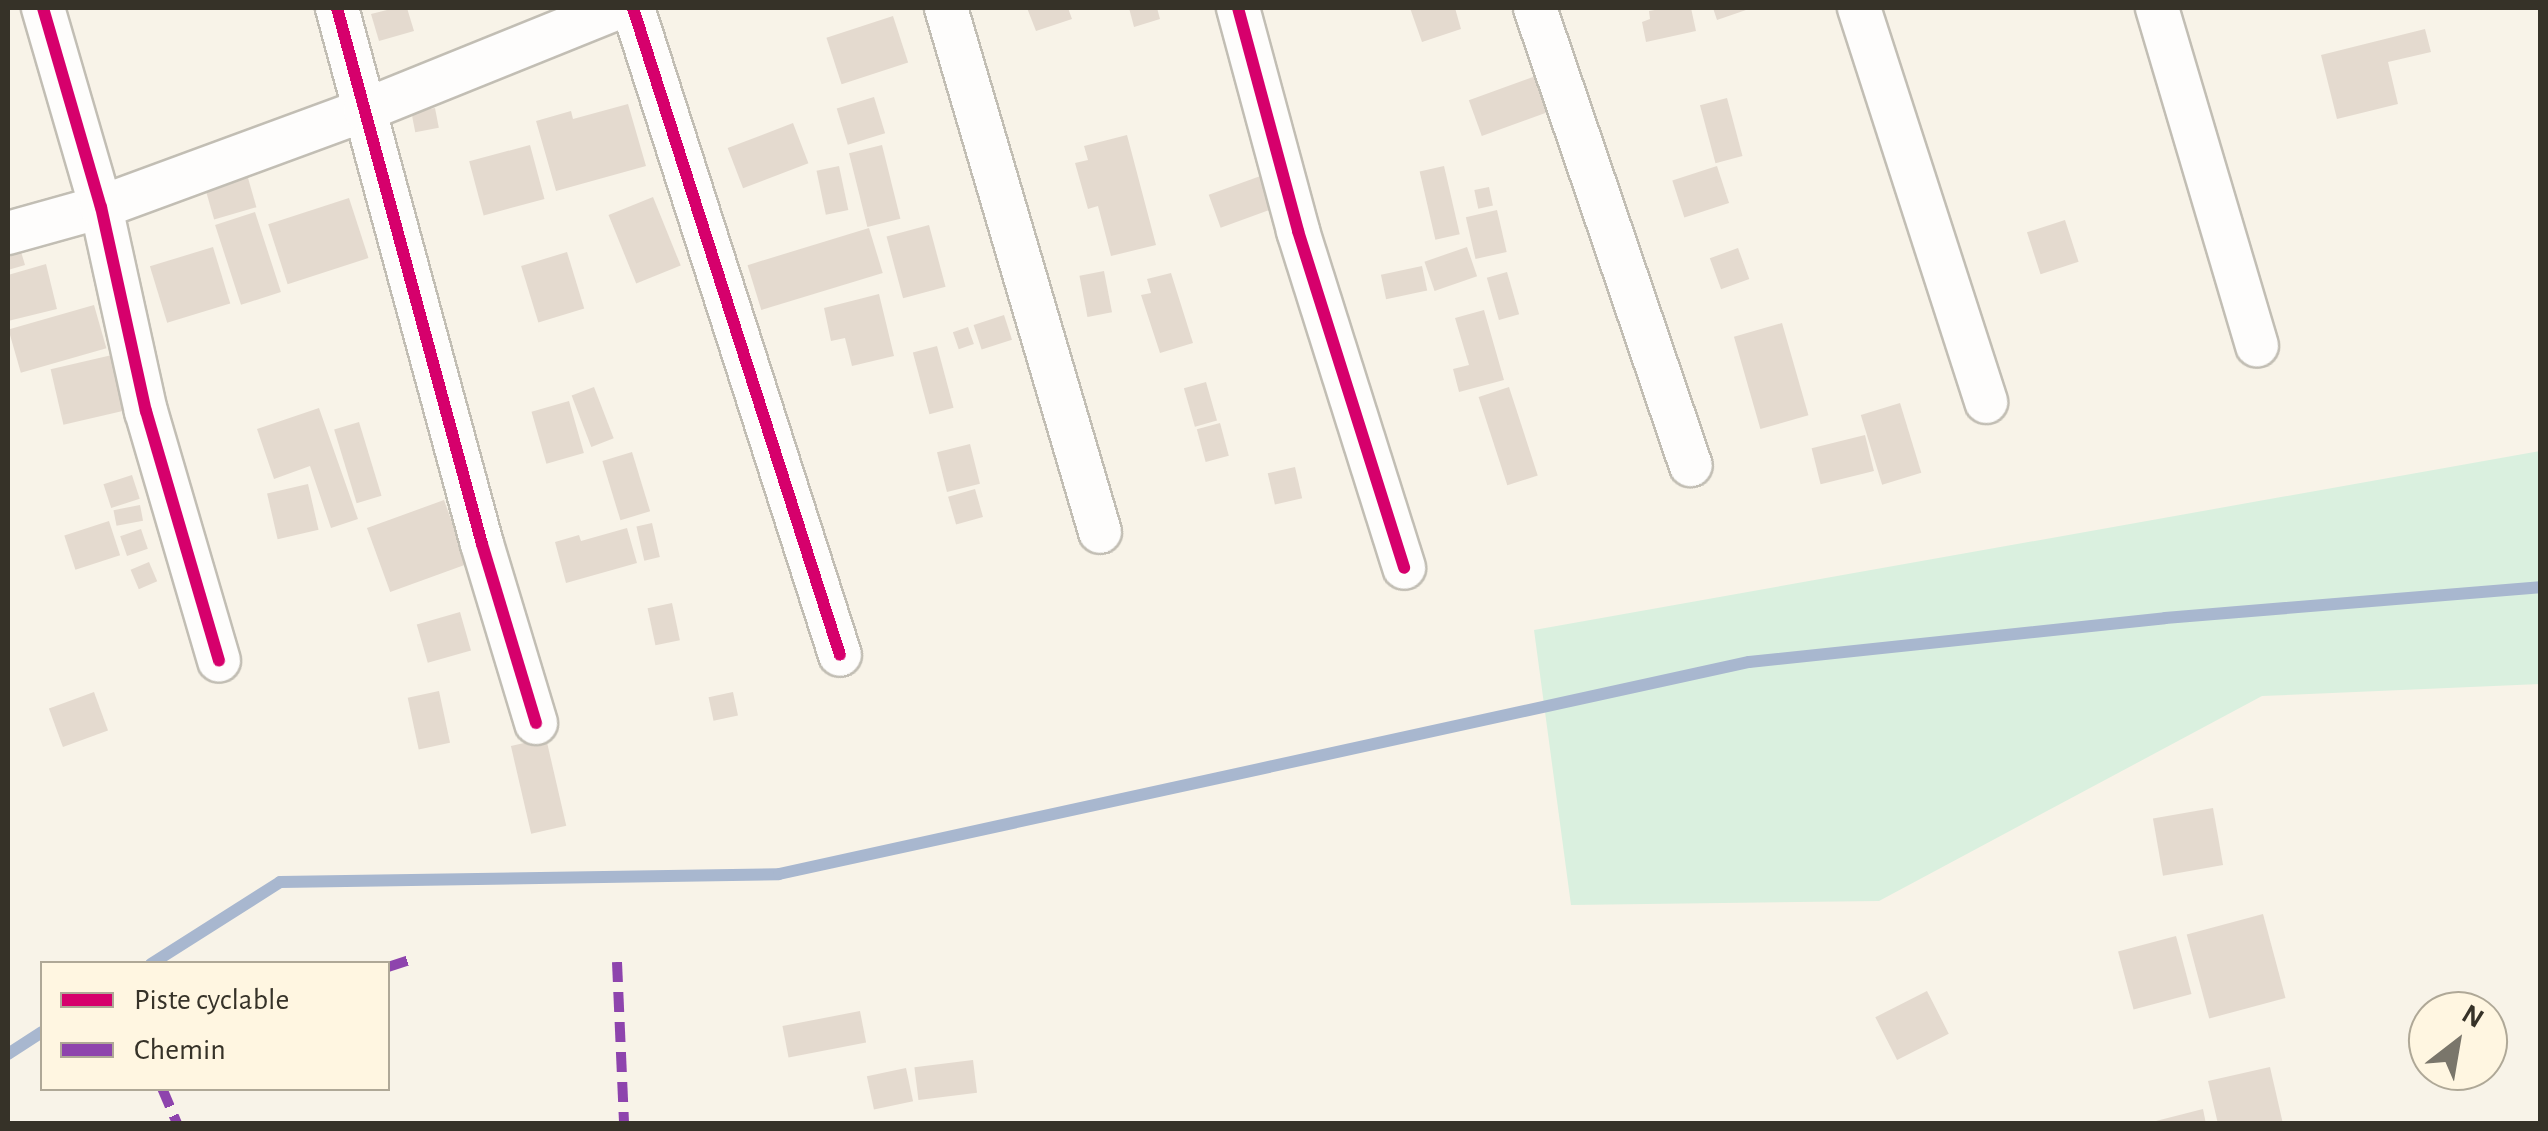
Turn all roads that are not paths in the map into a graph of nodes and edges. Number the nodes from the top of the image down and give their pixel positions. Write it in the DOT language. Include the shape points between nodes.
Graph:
graph roads {
  1 [pos="43,8"];
  2 [pos="338,8"];
  3 [pos="617,8"];
  4 [pos="633,8"];
  5 [pos="946,8"];
  6 [pos="1238,8"];
  7 [pos="1535,8"];
  8 [pos="1859,8"];
  9 [pos="2157,8"];
  10 [pos="364,110"];
  11 [pos="101,207"];
  12 [pos="8,233"];
  13 [pos="2258,346"];
  14 [pos="1986,402"];
  15 [pos="1692,464"];
  16 [pos="1100,532"];
  17 [pos="1404,568"];
  18 [pos="840,655"];
  19 [pos="219,660"];
  20 [pos="536,723"];
  1 -- 11 [label="street"];
  2 -- 10 [label="street"];
  3 -- 10 [label="street"];
  4 -- 18 [label="street"];
  5 -- 16 [label="street"];
  6 -- 17 [label="street" via="1298,231"];
  7 -- 15 [label="street"];
  8 -- 14 [label="street"];
  9 -- 13 [label="street"];
  10 -- 11 [label="street"];
  10 -- 20 [label="street"];
  11 -- 12 [label="street"];
  11 -- 19 [label="street" via="146,411"];
}
